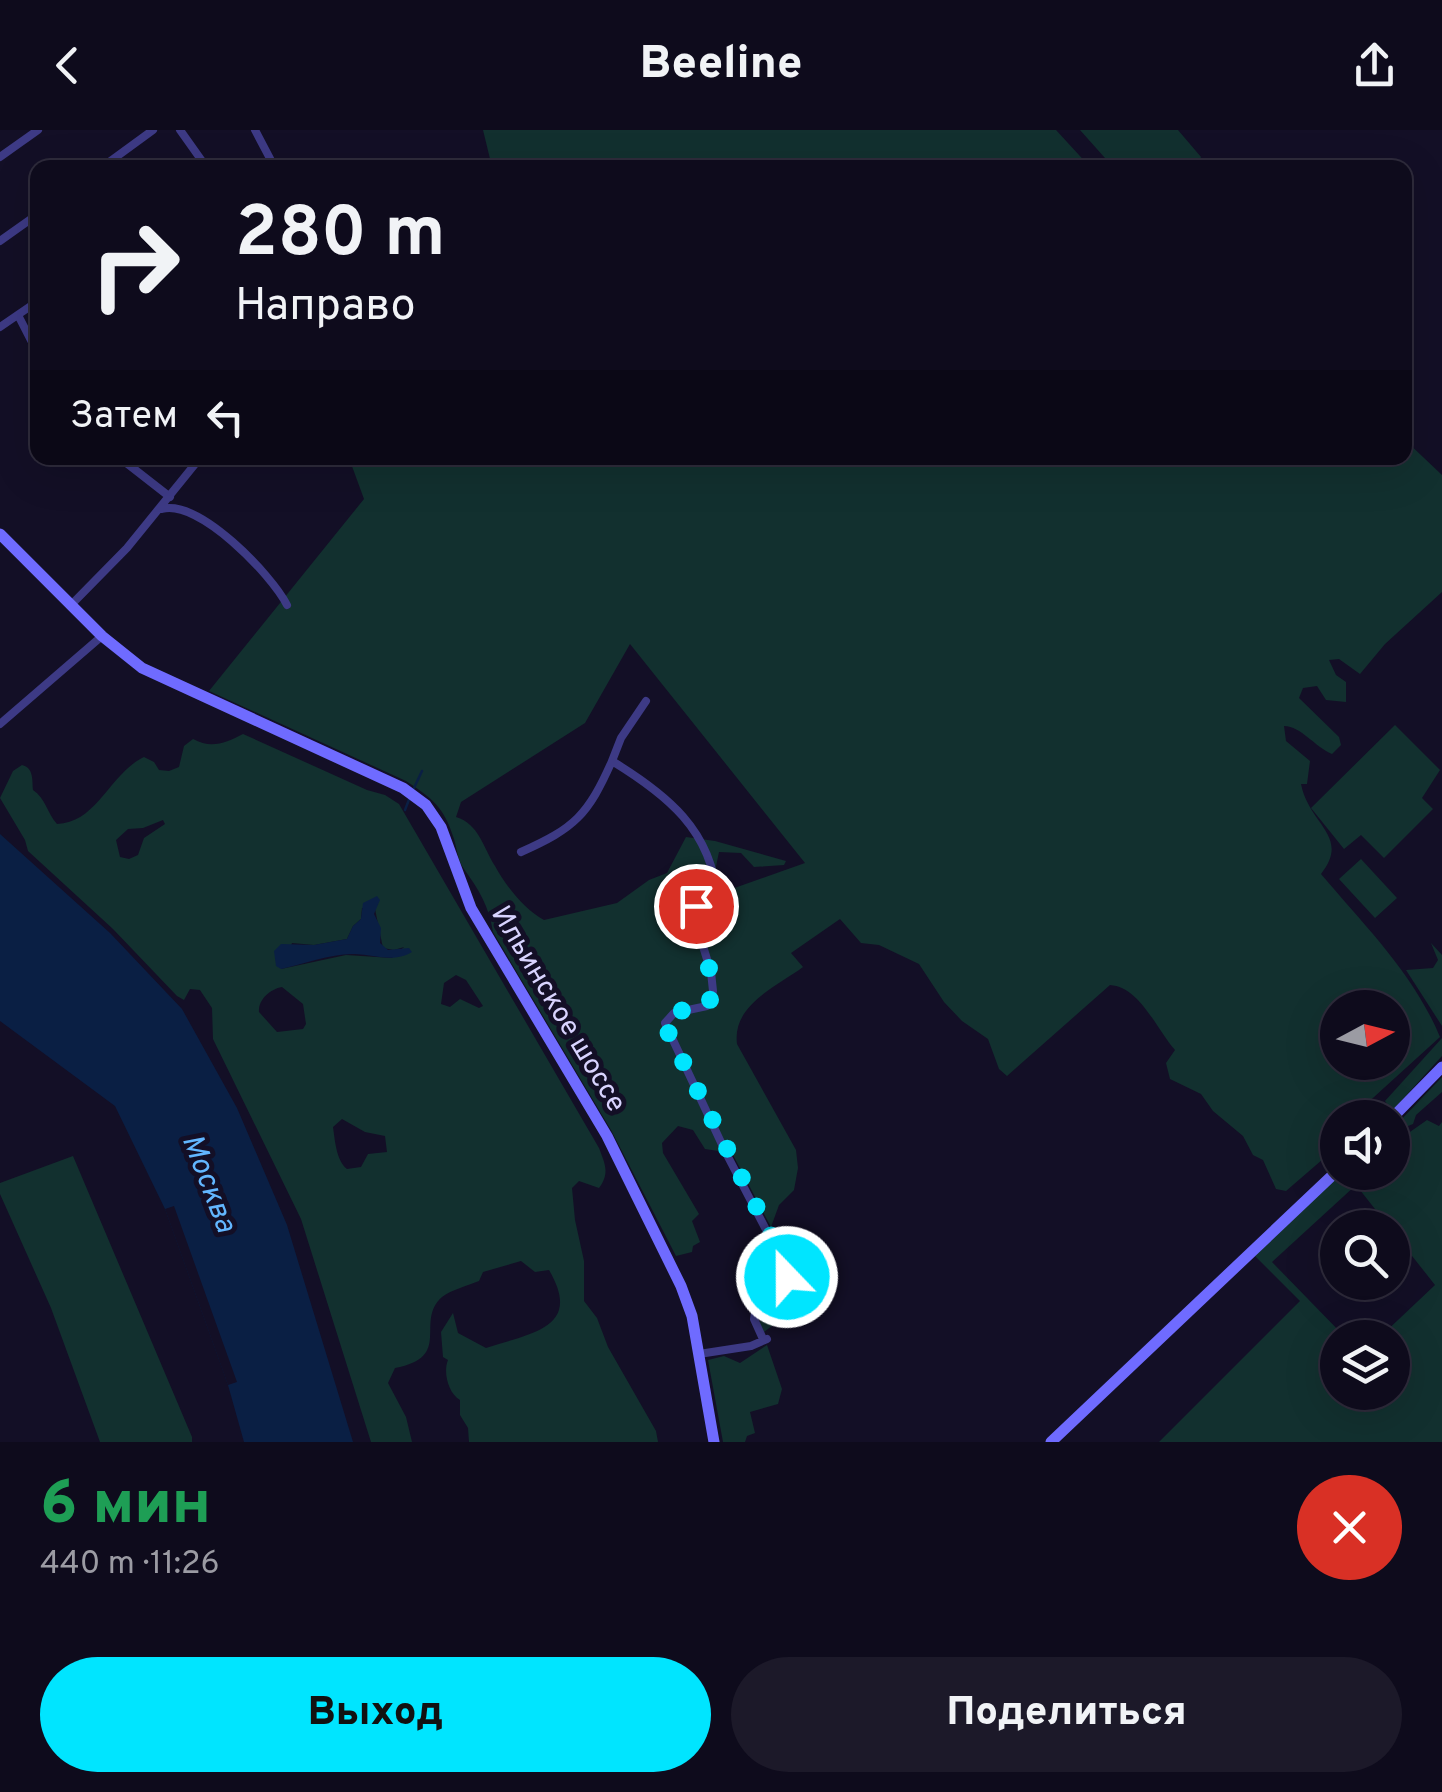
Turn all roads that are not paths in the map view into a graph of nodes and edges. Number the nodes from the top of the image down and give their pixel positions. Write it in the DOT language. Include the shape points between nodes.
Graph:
graph roads {
  1 [pos="38,130"];
  2 [pos="153,130"];
  3 [pos="180,130"];
  4 [pos="254,130"];
  5 [pos="0,157"];
  6 [pos="112,160"];
  7 [pos="201,160"];
  8 [pos="271,160"];
  9 [pos="30,220"];
  10 [pos="0,241"];
  11 [pos="30,307"];
  12 [pos="18,315"];
  13 [pos="0,326"];
  14 [pos="30,338"];
  15 [pos="129,465"];
  16 [pos="195,465"];
  17 [pos="170,497"];
  18 [pos="158,511"];
  19 [pos="0,534"];
  20 [pos="71,605"];
  21 [pos="287,605"];
  22 [pos="102,636"];
  23 [pos="646,702"];
  24 [pos="0,724"];
  25 [pos="612,762"];
  26 [pos="521,852"];
  27 [pos="1442,1067"];
  28 [pos="1410,1100"];
  29 [pos="1320,1187"];
  30 [pos="699,1354"];
  31 [pos="714,1442"];
  32 [pos="1051,1442"];
  1 -- 5 [label="street"];
  2 -- 6 [label="street"];
  3 -- 7 [label="street"];
  4 -- 8 [label="street"];
  9 -- 10 [label="street"];
  11 -- 12 [label="street"];
  12 -- 13 [label="street"];
  12 -- 14 [label="street"];
  15 -- 17 [label="street"];
  16 -- 17 [label="street"];
  17 -- 18 [label="street"];
  18 -- 20 [label="street"];
  18 -- 21 [label="street" via="194,514 255,562"];
  19 -- 20 [label="main road, Ильинское шоссе"];
  20 -- 22 [label="main road, Ильинское шоссе"];
  22 -- 24 [label="street"];
  22 -- 30 [label="main road, Ильинское шоссе" via="142,668 403,788 426,805 471,908 607,1136 681,1286"];
  23 -- 25 [label="street"];
  25 -- 26 [label="street" via="594,802 576,822"];
  25 -- 30 [label="street" via="658,789 692,826 716,880 717,898 693,914 714,991 707,1006 674,1012 666,1022 786,1268 776,1295 755,1312 765,1339"];
  27 -- 28 [label="main road"];
  29 -- 32 [label="main road"];
  30 -- 31 [label="main road, Ильинское шоссе"];
}
